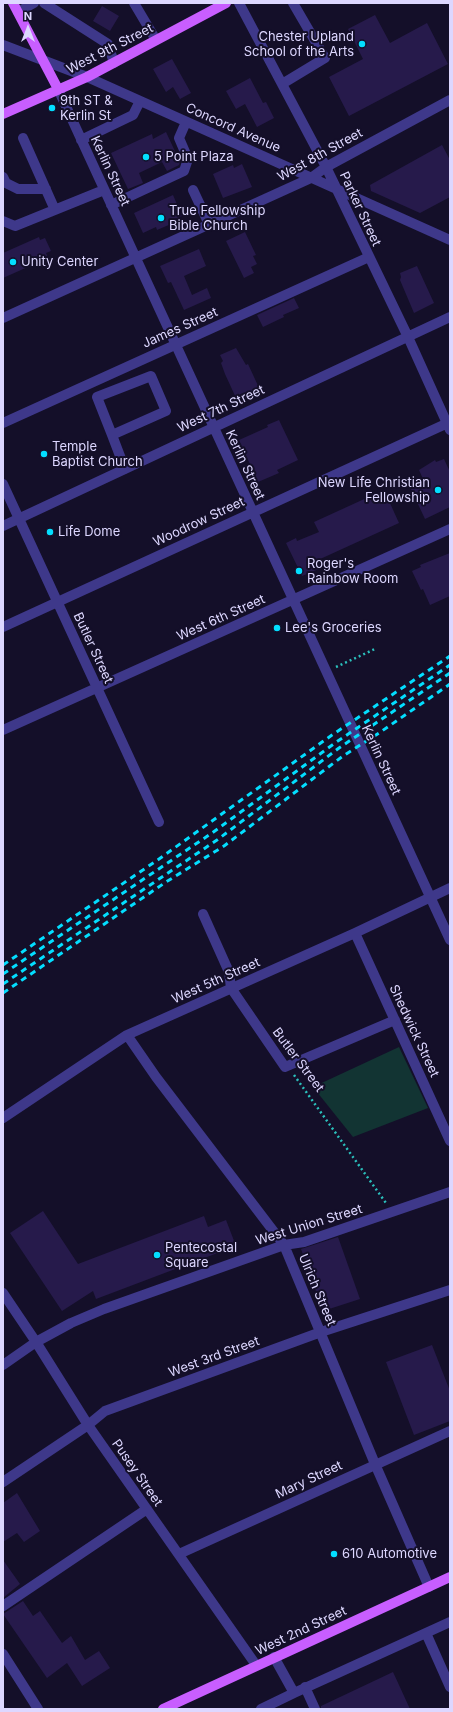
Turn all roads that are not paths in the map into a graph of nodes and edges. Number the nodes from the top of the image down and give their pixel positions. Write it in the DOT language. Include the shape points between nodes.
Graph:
graph roads {
  1 [pos="34,3"];
  2 [pos="44,3"];
  3 [pos="134,3"];
  4 [pos="226,3"];
  5 [pos="239,3"];
  6 [pos="294,3"];
  7 [pos="16,7"];
  8 [pos="156,40"];
  9 [pos="3,45"];
  10 [pos="44,60"];
  11 [pos="114,63"];
  12 [pos="86,77"];
  13 [pos="282,84"];
  14 [pos="58,89"];
  15 [pos="450,100"];
  16 [pos="140,101"];
  17 [pos="3,114"];
  18 [pos="186,122"];
  19 [pos="23,138"];
  20 [pos="81,140"];
  21 [pos="326,167"];
  22 [pos="3,177"];
  23 [pos="311,178"];
  24 [pos="46,189"];
  25 [pos="336,189"];
  26 [pos="104,190"];
  27 [pos="193,190"];
  28 [pos="111,204"];
  29 [pos="55,210"];
  30 [pos="3,221"];
  31 [pos="209,224"];
  32 [pos="450,240"];
  33 [pos="135,257"];
  34 [pos="369,257"];
  35 [pos="450,317"];
  36 [pos="3,318"];
  37 [pos="408,336"];
  38 [pos="175,344"];
  39 [pos="3,423"];
  40 [pos="449,425"];
  41 [pos="214,427"];
  42 [pos="112,435"];
  43 [pos="125,469"];
  44 [pos="3,484"];
  45 [pos="252,512"];
  46 [pos="19,518"];
  47 [pos="3,526"];
  48 [pos="450,529"];
  49 [pos="293,599"];
  50 [pos="57,602"];
  51 [pos="3,627"];
  52 [pos="97,688"];
  53 [pos="3,730"];
  54 [pos="159,822"];
  55 [pos="450,888"];
  56 [pos="430,897"];
  57 [pos="204,914"];
  58 [pos="355,933"];
  59 [pos="450,940"];
  60 [pos="231,988"];
  61 [pos="395,1020"];
  62 [pos="127,1035"];
  63 [pos="3,1118"];
  64 [pos="450,1140"];
  65 [pos="450,1192"];
  66 [pos="284,1245"];
  67 [pos="450,1290"];
  68 [pos="3,1293"];
  69 [pos="321,1332"];
  70 [pos="36,1342"];
  71 [pos="3,1365"];
  72 [pos="88,1425"];
  73 [pos="450,1431"];
  74 [pos="375,1464"];
  75 [pos="3,1482"];
  76 [pos="147,1509"];
  77 [pos="179,1554"];
  78 [pos="450,1577"];
  79 [pos="429,1587"];
  80 [pos="3,1606"];
  81 [pos="450,1622"];
  82 [pos="426,1633"];
  83 [pos="3,1654"];
  84 [pos="274,1657"];
  85 [pos="256,1665"];
  86 [pos="446,1666"];
  87 [pos="305,1687"];
  88 [pos="450,1687"];
  89 [pos="294,1692"];
  90 [pos="38,1709"];
  91 [pos="163,1709"];
  92 [pos="262,1709"];
  93 [pos="315,1709"];
  1 -- 7 [label="street"];
  2 -- 11 [label="street" via="108,44"];
  3 -- 8 [label="street"];
  4 -- 8 [label="main road, West 9th Street"];
  5 -- 13 [label="street, Parker Street"];
  6 -- 13 [label="street" via="325,58"];
  7 -- 10 [label="main road, Kerlin Street"];
  8 -- 11 [label="main road, West 9th Street"];
  9 -- 10 [label="street, Concord Avenue"];
  10 -- 12 [label="street, Concord Avenue"];
  10 -- 14 [label="main road, Kerlin Street"];
  11 -- 12 [label="main road, West 9th Street"];
  12 -- 14 [label="main road, West 9th Street"];
  12 -- 16 [label="street, Concord Avenue"];
  13 -- 21 [label="street, Parker Street"];
  14 -- 17 [label="main road, West 9th Street"];
  14 -- 20 [label="street, Kerlin Street"];
  15 -- 21 [label="street, West 8th Street"];
  16 -- 18 [label="street, Concord Avenue"];
  16 -- 20 [label="street" via="133,115"];
  18 -- 23 [label="street, Concord Avenue"];
  18 -- 28 [label="street" via="179,138 188,159 184,171"];
  19 -- 24 [label="street"];
  20 -- 26 [label="street, Kerlin Street"];
  21 -- 23 [label="street, West 8th Street"];
  21 -- 25 [label="street, Parker Street"];
  22 -- 24 [label="street" via="6,183 18,189"];
  23 -- 25 [label="street, Concord Avenue"];
  23 -- 31 [label="street, West 8th Street"];
  24 -- 29 [label="street"];
  25 -- 32 [label="street, Concord Avenue"];
  25 -- 34 [label="street, Parker Street"];
  26 -- 28 [label="street, Kerlin Street"];
  26 -- 29 [label="street"];
  27 -- 31 [label="street"];
  28 -- 33 [label="street, Kerlin Street"];
  29 -- 30 [label="street" via="15,226"];
  31 -- 33 [label="street, West 8th Street"];
  33 -- 36 [label="street, West 8th Street"];
  33 -- 38 [label="street, Kerlin Street"];
  34 -- 37 [label="street, Parker Street"];
  34 -- 38 [label="street, James Street"];
  35 -- 37 [label="street, West 7th Street"];
  37 -- 40 [label="street, Parker Street"];
  37 -- 41 [label="street, West 7th Street"];
  38 -- 39 [label="street, James Street"];
  38 -- 41 [label="street, Kerlin Street"];
  40 -- 45 [label="street, Woodrow Street"];
  41 -- 43 [label="street, West 7th Street"];
  41 -- 45 [label="street, Kerlin Street"];
  42 -- 42 [label="street" via="97,397 151,376 166,411"];
  42 -- 43 [label="street"];
  43 -- 46 [label="street, West 7th Street"];
  44 -- 46 [label="street, Butler Street"];
  45 -- 49 [label="street, Kerlin Street"];
  45 -- 50 [label="street, Woodrow Street"];
  46 -- 47 [label="street, West 7th Street"];
  46 -- 50 [label="street, Butler Street"];
  48 -- 49 [label="street, West 6th Street"];
  49 -- 52 [label="street, West 6th Street"];
  49 -- 56 [label="street, Kerlin Street"];
  50 -- 51 [label="street, Woodrow Street"];
  50 -- 52 [label="street, Butler Street"];
  52 -- 53 [label="street, West 6th Street"];
  52 -- 54 [label="street, Butler Street"];
  55 -- 56 [label="street, West 5th Street"];
  56 -- 58 [label="street, West 5th Street"];
  56 -- 59 [label="street, Kerlin Street"];
  57 -- 60 [label="street, Butler Street" via="229,972"];
  58 -- 60 [label="street, West 5th Street"];
  58 -- 61 [label="street, Shedwick Street"];
  60 -- 61 [label="street, Butler Street" via="285,1067"];
  60 -- 62 [label="street, West 5th Street"];
  61 -- 64 [label="street, Shedwick Street"];
  62 -- 63 [label="street, West 5th Street"];
  62 -- 66 [label="street, Ulrich Street"];
  65 -- 66 [label="street, West Union Street" via="304,1242"];
  66 -- 69 [label="street, Ulrich Street"];
  66 -- 70 [label="street, West Union Street" via="104,1309"];
  67 -- 69 [label="street, West 3rd Street"];
  68 -- 70 [label="street, Pusey Street"];
  69 -- 72 [label="street, West 3rd Street" via="105,1411"];
  69 -- 74 [label="street, Ulrich Street"];
  70 -- 71 [label="street, West Union Street"];
  70 -- 72 [label="street, Pusey Street"];
  72 -- 75 [label="street, West 3rd Street"];
  72 -- 76 [label="street, Pusey Street"];
  73 -- 74 [label="street, Mary Street"];
  74 -- 77 [label="street, Mary Street"];
  74 -- 79 [label="street, Ulrich Street"];
  76 -- 77 [label="street, Pusey Street"];
  76 -- 80 [label="street"];
  77 -- 85 [label="street, Pusey Street"];
  78 -- 79 [label="main road, West 2nd Street"];
  79 -- 84 [label="main road, West 2nd Street"];
  81 -- 82 [label="street"];
  82 -- 86 [label="street"];
  82 -- 87 [label="street"];
  83 -- 90 [label="street"];
  84 -- 85 [label="main road, West 2nd Street"];
  84 -- 89 [label="street"];
  85 -- 91 [label="main road, West 2nd Street"];
  86 -- 88 [label="street"];
  87 -- 89 [label="street"];
  87 -- 93 [label="street"];
  89 -- 92 [label="street"];
}
